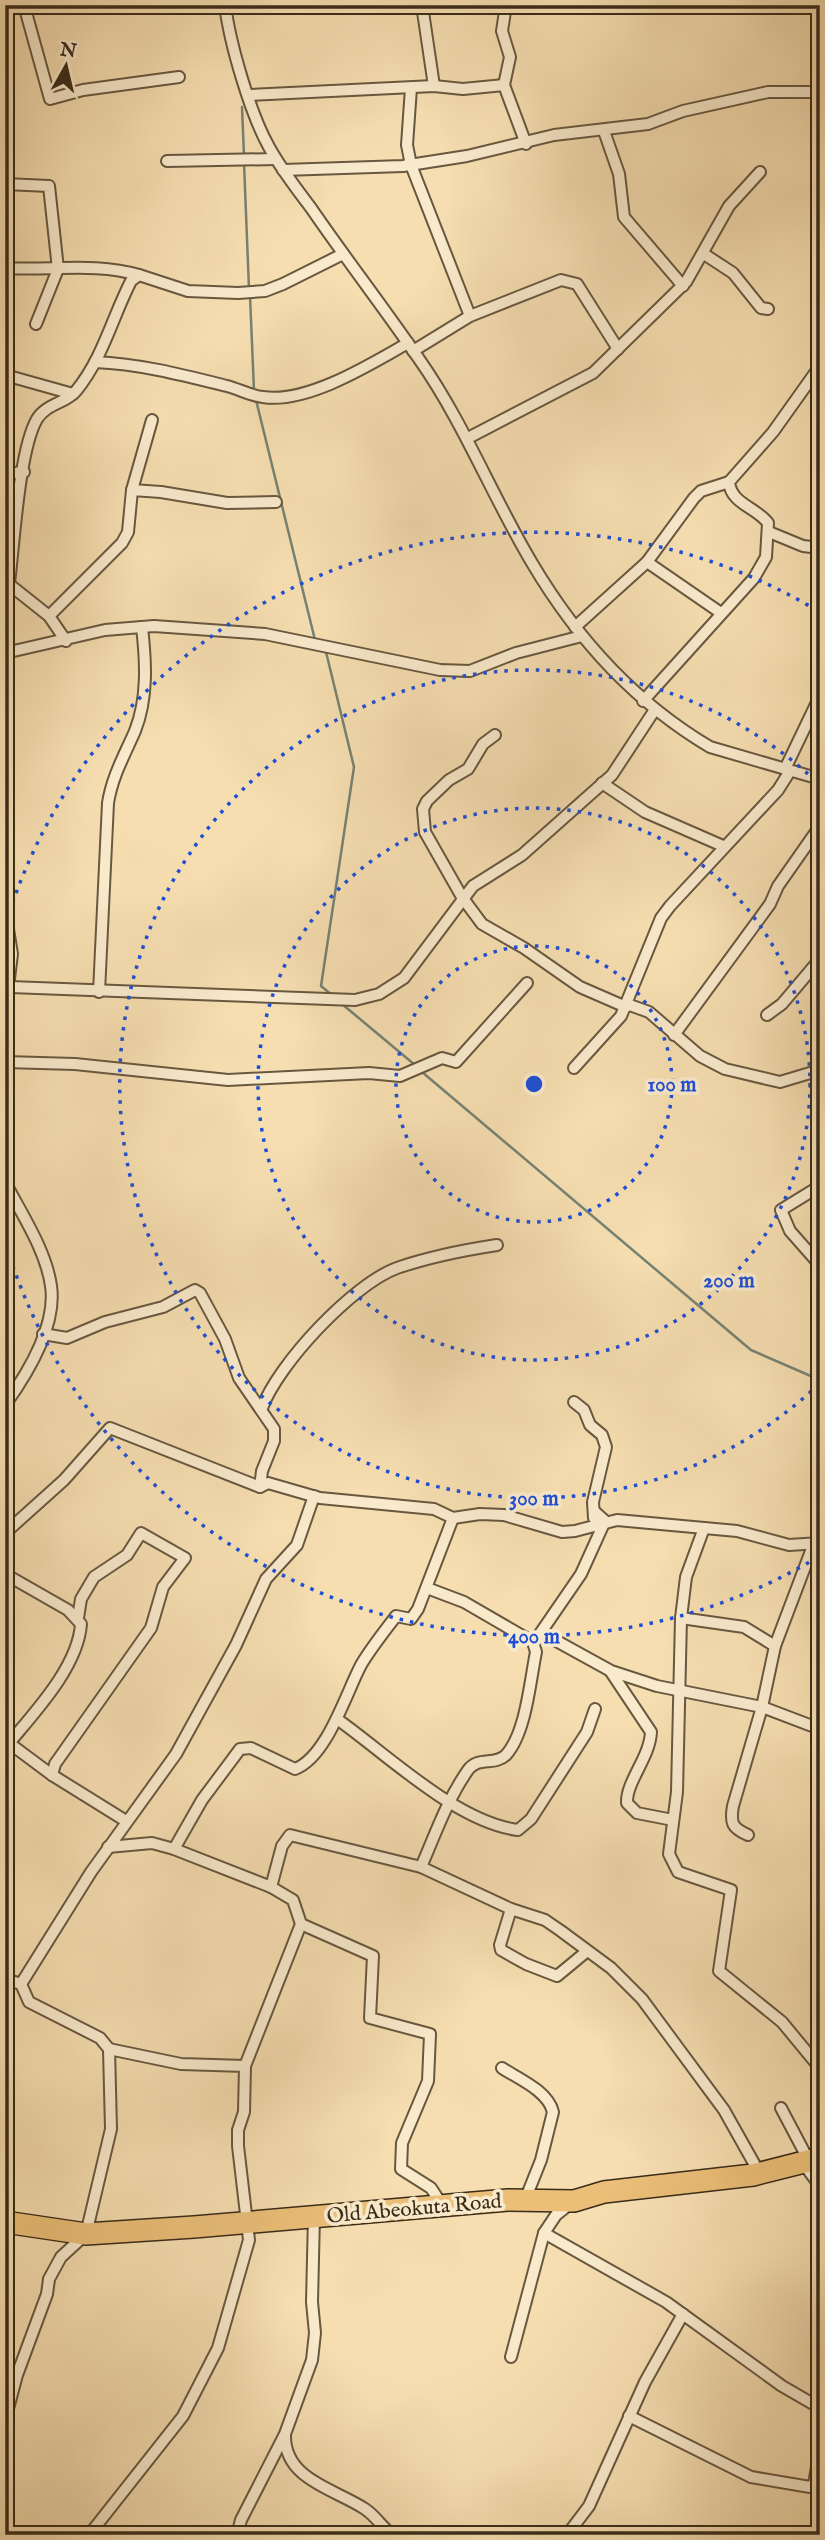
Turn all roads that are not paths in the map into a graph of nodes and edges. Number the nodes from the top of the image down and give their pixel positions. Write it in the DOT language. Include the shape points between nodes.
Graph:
graph roads {
  1 [pos="24,5"];
  2 [pos="225,5"];
  3 [pos="422,5"];
  4 [pos="506,5"];
  5 [pos="179,77"];
  6 [pos="504,85"];
  7 [pos="434,86"];
  8 [pos="411,88"];
  9 [pos="820,92"];
  10 [pos="249,95"];
  11 [pos="604,131"];
  12 [pos="526,144"];
  13 [pos="276,159"];
  14 [pos="167,161"];
  15 [pos="411,164"];
  16 [pos="283,170"];
  17 [pos="760,172"];
  18 [pos="5,184"];
  19 [pos="343,254"];
  20 [pos="704,254"];
  21 [pos="5,268"];
  22 [pos="58,269"];
  23 [pos="139,275"];
  24 [pos="683,286"];
  25 [pos="768,309"];
  26 [pos="470,316"];
  27 [pos="36,324"];
  28 [pos="411,347"];
  29 [pos="618,349"];
  30 [pos="95,362"];
  31 [pos="820,366"];
  32 [pos="5,375"];
  33 [pos="74,394"];
  34 [pos="152,420"];
  35 [pos="468,438"];
  36 [pos="24,472"];
  37 [pos="5,474"];
  38 [pos="729,482"];
  39 [pos="132,491"];
  40 [pos="276,502"];
  41 [pos="769,532"];
  42 [pos="820,548"];
  43 [pos="647,562"];
  44 [pos="7,582"];
  45 [pos="721,613"];
  46 [pos="49,616"];
  47 [pos="142,627"];
  48 [pos="579,632"];
  49 [pos="66,641"];
  50 [pos="5,653"];
  51 [pos="820,696"];
  52 [pos="643,701"];
  53 [pos="654,711"];
  54 [pos="495,735"];
  55 [pos="788,770"];
  56 [pos="820,779"];
  57 [pos="602,783"];
  58 [pos="820,826"];
  59 [pos="723,846"];
  60 [pos="462,897"];
  61 [pos="5,911"];
  62 [pos="820,959"];
  63 [pos="527,983"];
  64 [pos="10,987"];
  65 [pos="99,992"];
  66 [pos="626,1005"];
  67 [pos="5,1012"];
  68 [pos="767,1015"];
  69 [pos="674,1035"];
  70 [pos="5,1062"];
  71 [pos="574,1068"];
  72 [pos="820,1070"];
  73 [pos="5,1182"];
  74 [pos="820,1186"];
  75 [pos="497,1245"];
  76 [pos="820,1265"];
  77 [pos="43,1334"];
  78 [pos="574,1402"];
  79 [pos="5,1405"];
  80 [pos="262,1408"];
  81 [pos="260,1487"];
  82 [pos="314,1496"];
  83 [pos="595,1512"];
  84 [pos="453,1518"];
  85 [pos="605,1521"];
  86 [pos="592,1527"];
  87 [pos="704,1528"];
  88 [pos="5,1533"];
  89 [pos="817,1543"];
  90 [pos="5,1574"];
  91 [pos="427,1588"];
  92 [pos="78,1618"];
  93 [pos="681,1618"];
  94 [pos="542,1633"];
  95 [pos="533,1642"];
  96 [pos="775,1646"];
  97 [pos="611,1671"];
  98 [pos="679,1690"];
  99 [pos="762,1707"];
  100 [pos="595,1709"];
  101 [pos="337,1718"];
  102 [pos="820,1729"];
  103 [pos="7,1746"];
  104 [pos="52,1775"];
  105 [pos="449,1804"];
  106 [pos="673,1820"];
  107 [pos="126,1821"];
  108 [pos="748,1835"];
  109 [pos="108,1847"];
  110 [pos="174,1849"];
  111 [pos="421,1867"];
  112 [pos="271,1887"];
  113 [pos="511,1909"];
  114 [pos="301,1924"];
  115 [pos="820,1928"];
  116 [pos="820,1950"];
  117 [pos="586,1952"];
  118 [pos="5,1979"];
  119 [pos="21,1984"];
  120 [pos="109,2049"];
  121 [pos="245,2067"];
  122 [pos="502,2068"];
  123 [pos="820,2068"];
  124 [pos="781,2108"];
  125 [pos="811,2161"];
  126 [pos="760,2174"];
  127 [pos="820,2186"];
  128 [pos="525,2200"];
  129 [pos="574,2201"];
  130 [pos="442,2205"];
  131 [pos="314,2216"];
  132 [pos="5,2222"];
  133 [pos="247,2222"];
  134 [pos="544,2233"];
  135 [pos="86,2234"];
  136 [pos="683,2314"];
  137 [pos="511,2357"];
  138 [pos="820,2408"];
  139 [pos="629,2416"];
  140 [pos="5,2420"];
  141 [pos="285,2434"];
  142 [pos="820,2450"];
  143 [pos="390,2534"];
  144 [pos="89,2535"];
  145 [pos="237,2535"];
  146 [pos="567,2535"];
  1 -- 5 [label="street" via="50,99"];
  2 -- 10 [label="street"];
  3 -- 7 [label="street"];
  4 -- 6 [label="street" via="502,20 510,57"];
  6 -- 7 [label="street"];
  6 -- 12 [label="street"];
  7 -- 8 [label="street"];
  8 -- 10 [label="street"];
  8 -- 15 [label="street" via="407,145"];
  9 -- 11 [label="street" via="768,92"];
  10 -- 13 [label="street"];
  11 -- 12 [label="street" via="554,135"];
  11 -- 24 [label="street" via="620,174 624,217"];
  12 -- 15 [label="street"];
  13 -- 14 [label="street"];
  13 -- 16 [label="street"];
  15 -- 16 [label="street"];
  15 -- 26 [label="street"];
  16 -- 19 [label="street"];
  17 -- 20 [label="street" via="729,206"];
  18 -- 22 [label="street" via="49,186"];
  19 -- 23 [label="street" via="265,291 202,294"];
  19 -- 28 [label="street"];
  20 -- 24 [label="street"];
  20 -- 25 [label="street" via="733,272 761,308"];
  21 -- 22 [label="street"];
  22 -- 23 [label="street" via="93,267"];
  22 -- 27 [label="street"];
  23 -- 30 [label="street" via="131,281"];
  24 -- 29 [label="street"];
  26 -- 28 [label="street"];
  26 -- 29 [label="street" via="561,280 577,284"];
  28 -- 30 [label="street" via="297,394 264,398 134,363"];
  28 -- 35 [label="street"];
  29 -- 35 [label="street" via="576,383"];
  30 -- 33 [label="street"];
  31 -- 38 [label="street" via="773,432"];
  32 -- 33 [label="street"];
  33 -- 36 [label="street" via="38,416"];
  34 -- 39 [label="street"];
  35 -- 48 [label="street" via="532,563"];
  36 -- 37 [label="street"];
  36 -- 44 [label="street"];
  38 -- 41 [label="street" via="729,491 761,515"];
  38 -- 43 [label="street" via="701,491"];
  39 -- 40 [label="street" via="227,503"];
  39 -- 46 [label="street" via="128,532 122,543"];
  41 -- 42 [label="street"];
  41 -- 45 [label="street" via="766,557 754,578"];
  43 -- 45 [label="street"];
  43 -- 48 [label="street"];
  44 -- 46 [label="street"];
  45 -- 52 [label="street"];
  46 -- 49 [label="street"];
  47 -- 48 [label="street" via="265,634 450,670 470,670"];
  47 -- 49 [label="street" via="105,629"];
  47 -- 65 [label="street" via="143,699 135,731 112,780 108,803"];
  48 -- 52 [label="street"];
  49 -- 50 [label="street"];
  51 -- 55 [label="street"];
  52 -- 53 [label="street"];
  53 -- 55 [label="street" via="710,747"];
  53 -- 57 [label="street"];
  54 -- 60 [label="street" via="483,744 468,769 449,780 423,809 425,832"];
  55 -- 56 [label="street"];
  55 -- 59 [label="street" via="778,790"];
  57 -- 59 [label="street" via="645,812"];
  57 -- 60 [label="street" via="522,855 485,876"];
  58 -- 69 [label="street" via="770,904"];
  59 -- 66 [label="street" via="661,918"];
  60 -- 65 [label="street" via="448,923 404,978 379,994 355,1000"];
  60 -- 66 [label="street" via="482,924 500,937 524,947 580,987"];
  61 -- 64 [label="street" via="12,954"];
  62 -- 68 [label="street"];
  63 -- 70 [label="street" via="456,1062 442,1058 400,1076 369,1073 228,1080 75,1064"];
  64 -- 65 [label="street"];
  64 -- 67 [label="street"];
  66 -- 69 [label="street" via="649,1012"];
  66 -- 71 [label="street"];
  69 -- 72 [label="street" via="700,1056 748,1077 780,1082"];
  73 -- 77 [label="street" via="48,1270 52,1300"];
  74 -- 76 [label="street" via="781,1210 790,1231"];
  75 -- 80 [label="street" via="467,1249 385,1274 302,1344"];
  77 -- 79 [label="street"];
  77 -- 80 [label="street" via="66,1338 163,1307 195,1290 225,1339 239,1378"];
  78 -- 83 [label="street" via="605,1441"];
  80 -- 81 [label="street" via="275,1435"];
  81 -- 82 [label="street" via="268,1483"];
  81 -- 88 [label="street" via="110,1428 64,1479"];
  82 -- 84 [label="street" via="434,1509"];
  82 -- 107 [label="street" via="297,1545 266,1579 206,1703 176,1754"];
  83 -- 85 [label="street"];
  83 -- 86 [label="street"];
  84 -- 86 [label="street" via="504,1515 562,1532"];
  84 -- 91 [label="street"];
  85 -- 86 [label="street"];
  85 -- 87 [label="street"];
  85 -- 94 [label="street" via="581,1574"];
  87 -- 89 [label="street" via="737,1531 789,1545"];
  87 -- 93 [label="street" via="686,1577"];
  89 -- 96 [label="street"];
  90 -- 92 [label="street"];
  91 -- 95 [label="street" via="464,1602"];
  91 -- 101 [label="street" via="411,1619 396,1616 373,1647"];
  92 -- 103 [label="street" via="80,1633 66,1666"];
  92 -- 104 [label="street" via="81,1599 94,1577 127,1555 141,1533 185,1559 163,1587 151,1628 55,1764"];
  93 -- 96 [label="street" via="744,1627"];
  93 -- 98 [label="street"];
  94 -- 95 [label="street"];
  94 -- 97 [label="street"];
  95 -- 105 [label="street" via="524,1717 506,1756 469,1768"];
  96 -- 99 [label="street"];
  97 -- 98 [label="street"];
  97 -- 106 [label="street" via="651,1732 627,1804 637,1813"];
  98 -- 99 [label="street"];
  98 -- 106 [label="street"];
  99 -- 102 [label="street"];
  99 -- 108 [label="street" via="732,1815 734,1829"];
  100 -- 105 [label="street" via="587,1731 524,1827 506,1829"];
  101 -- 105 [label="street"];
  101 -- 110 [label="street" via="310,1757 295,1769 251,1748 240,1749 202,1800"];
  103 -- 104 [label="street"];
  104 -- 107 [label="street"];
  105 -- 111 [label="street"];
  106 -- 123 [label="street" via="669,1854 678,1872 732,1893 719,1971 782,2022"];
  107 -- 109 [label="street"];
  109 -- 110 [label="street" via="152,1843"];
  109 -- 119 [label="street"];
  110 -- 112 [label="street"];
  111 -- 112 [label="street" via="290,1835 282,1846"];
  111 -- 113 [label="street"];
  112 -- 114 [label="street" via="293,1900"];
  113 -- 117 [label="street" via="545,1920"];
  113 -- 117 [label="street" via="501,1950 557,1976"];
  114 -- 121 [label="street"];
  114 -- 130 [label="street" via="373,1956 370,2018 430,2034 428,2081 402,2143 401,2169 431,2188"];
  115 -- 116 [label="street"];
  117 -- 126 [label="street" via="611,1968 642,1999 683,2051"];
  118 -- 119 [label="street"];
  119 -- 120 [label="street" via="29,2002 100,2038"];
  120 -- 121 [label="street" via="181,2064"];
  120 -- 135 [label="street" via="111,2129"];
  121 -- 133 [label="street" via="238,2146"];
  122 -- 128 [label="street" via="552,2104 541,2161"];
  124 -- 125 [label="street"];
  125 -- 126 [label="highway, Old Abeokuta Road"];
  125 -- 127 [label="street"];
  126 -- 129 [label="highway, Old Abeokuta Road" via="604,2192"];
  128 -- 129 [label="highway, Old Abeokuta Road"];
  128 -- 130 [label="highway, Old Abeokuta Road"];
  129 -- 134 [label="street" via="556,2215"];
  130 -- 131 [label="highway, Old Abeokuta Road"];
  131 -- 133 [label="highway, Old Abeokuta Road"];
  131 -- 141 [label="street" via="312,2360"];
  132 -- 135 [label="highway, Old Abeokuta Road"];
  133 -- 135 [label="highway, Old Abeokuta Road"];
  133 -- 144 [label="street" via="249,2240 240,2280 203,2379 183,2416"];
  134 -- 136 [label="street"];
  134 -- 137 [label="street"];
  135 -- 140 [label="street" via="61,2257 48,2279"];
  136 -- 138 [label="street"];
  136 -- 139 [label="street"];
  139 -- 142 [label="street" via="751,2477 810,2487"];
  139 -- 146 [label="street" via="589,2506"];
  141 -- 143 [label="street" via="285,2448 301,2473 363,2508"];
  141 -- 145 [label="street"];
}
